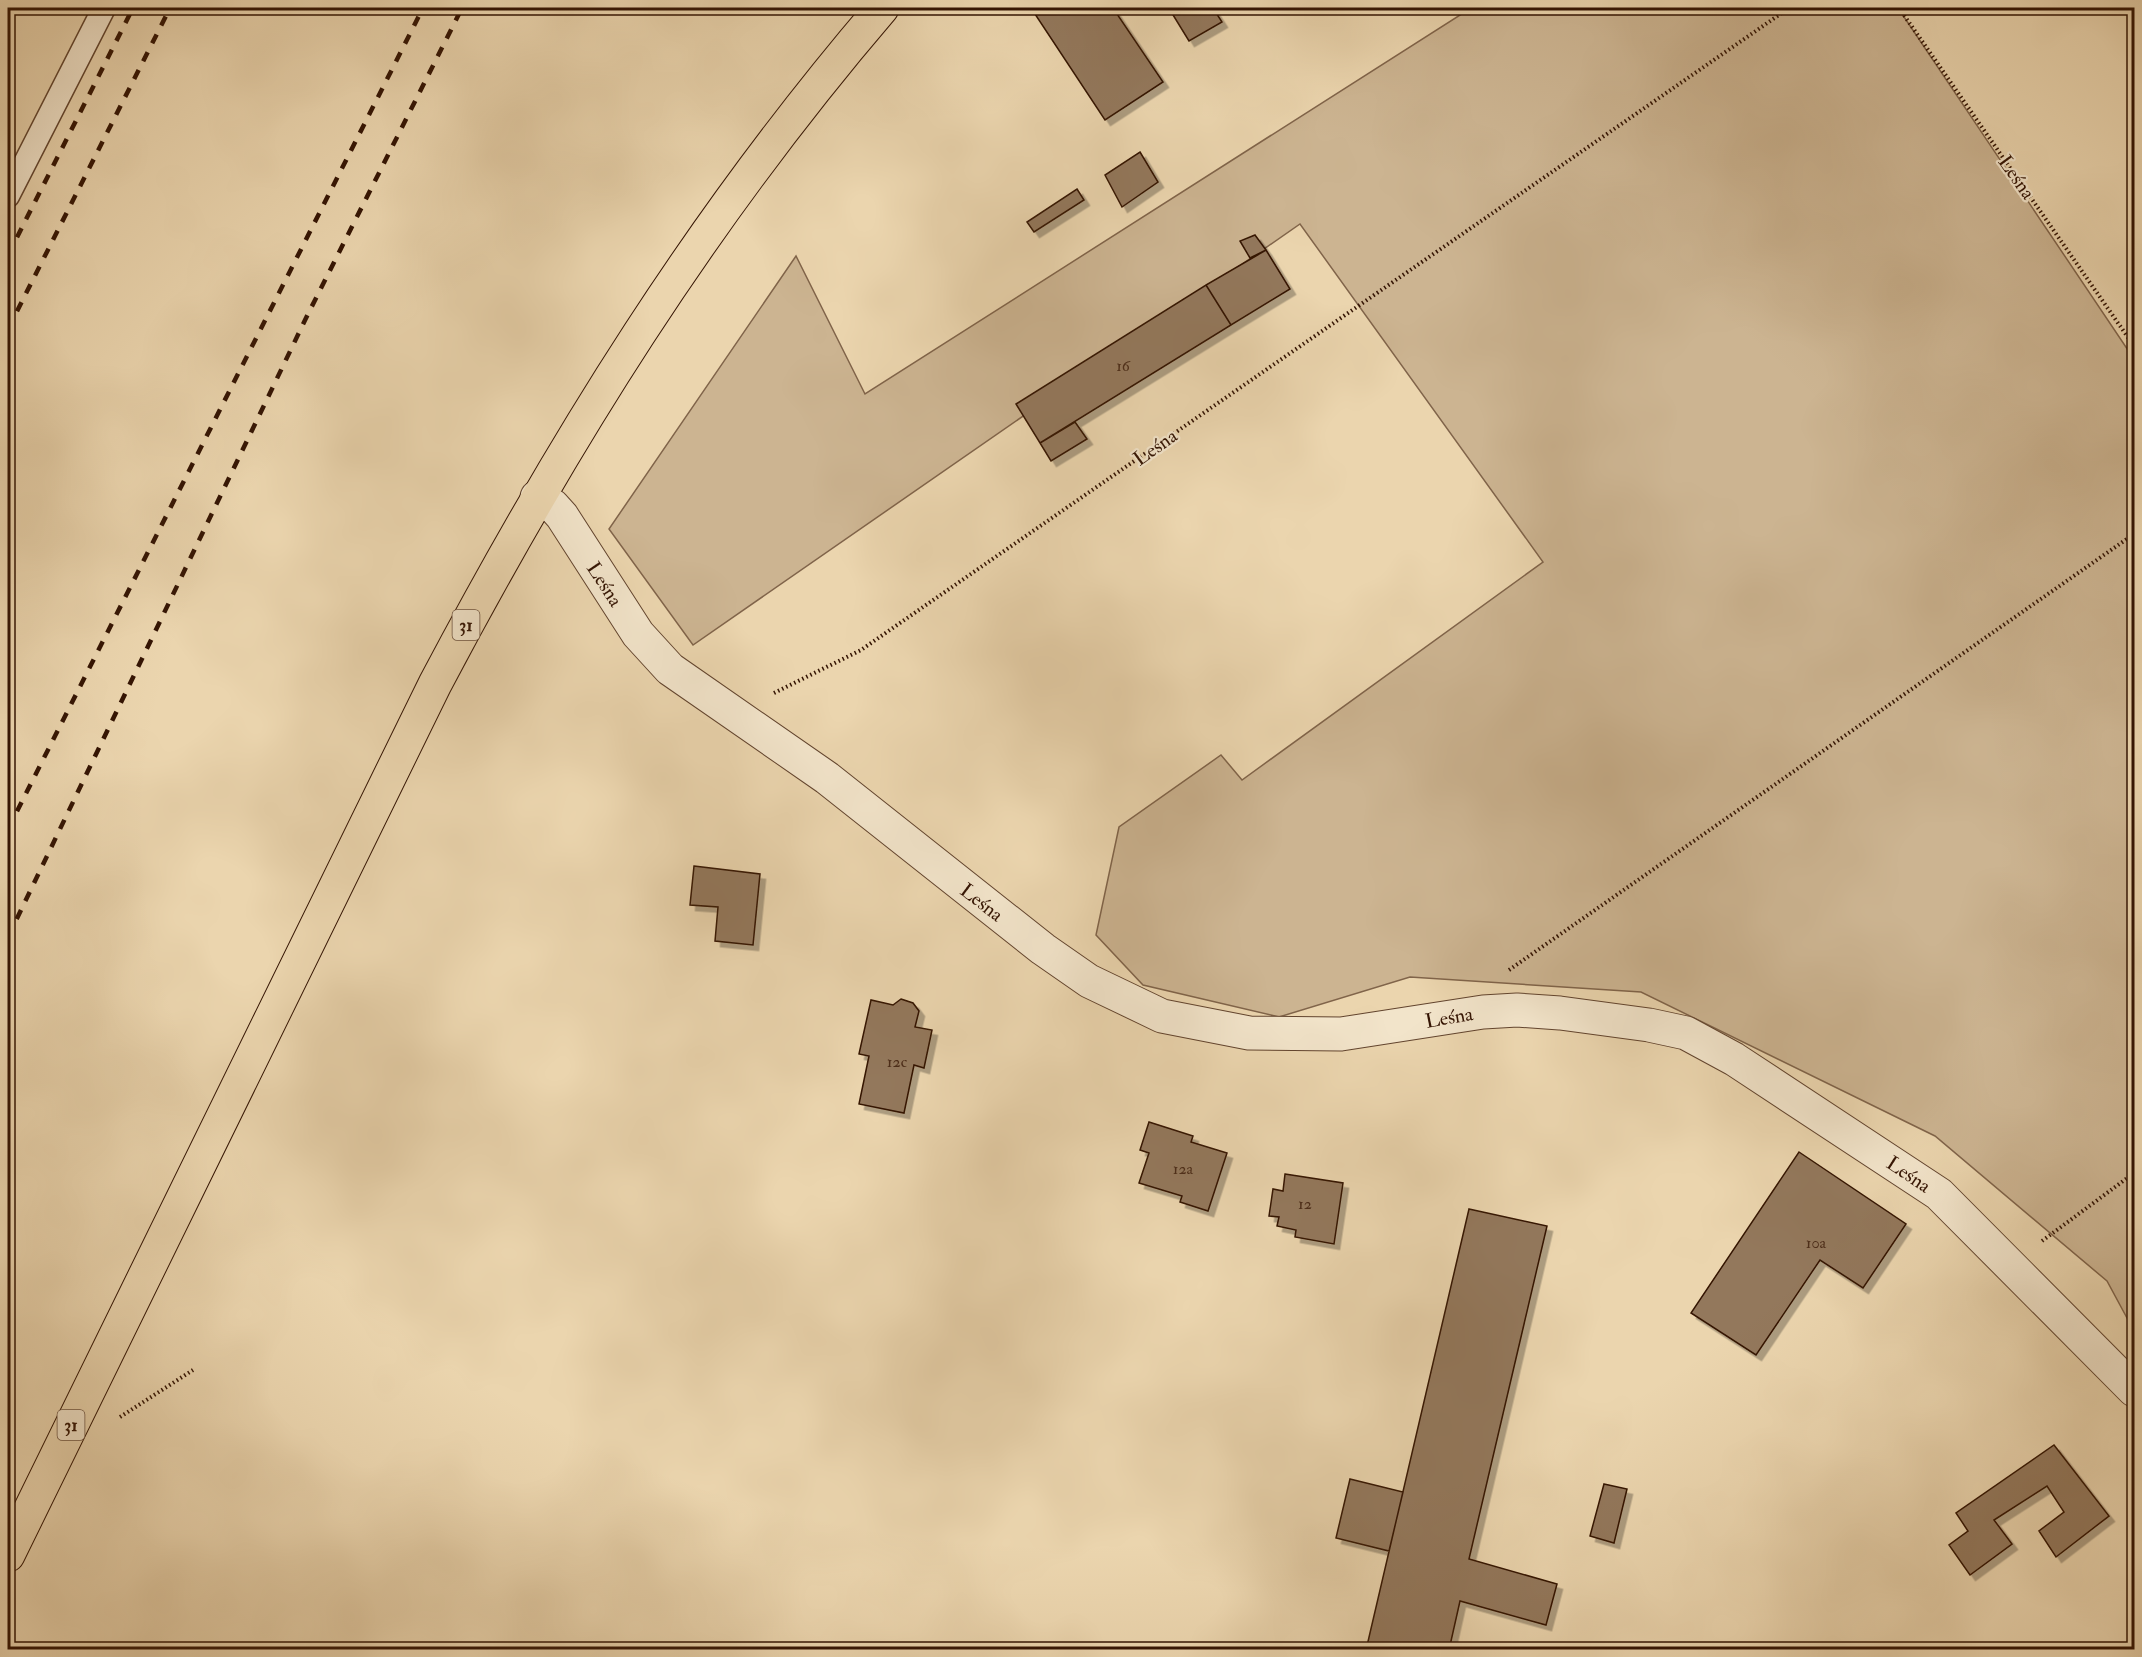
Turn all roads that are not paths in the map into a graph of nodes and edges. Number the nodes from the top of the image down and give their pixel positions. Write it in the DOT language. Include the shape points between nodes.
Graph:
graph roads {
  1 [pos="104,8"];
  2 [pos="882,8"];
  3 [pos="8,196"];
  4 [pos="537,497"];
  5 [pos="2134,1390"];
  6 [pos="8,1555"];
  1 -- 3 [label="lane"];
  2 -- 4 [label="main road, 31" via="810,92 706,231 628,347"];
  4 -- 5 [label="street, Leśna" via="562,516 646,644 670,669 827,778 1067,967 1117,995 1162,1016 1227,1030 1341,1034 1483,1012 1539,1011 1676,1030 1702,1040 1917,1178 1952,1206"];
  4 -- 6 [label="main road, 31" via="435,684"];
}
